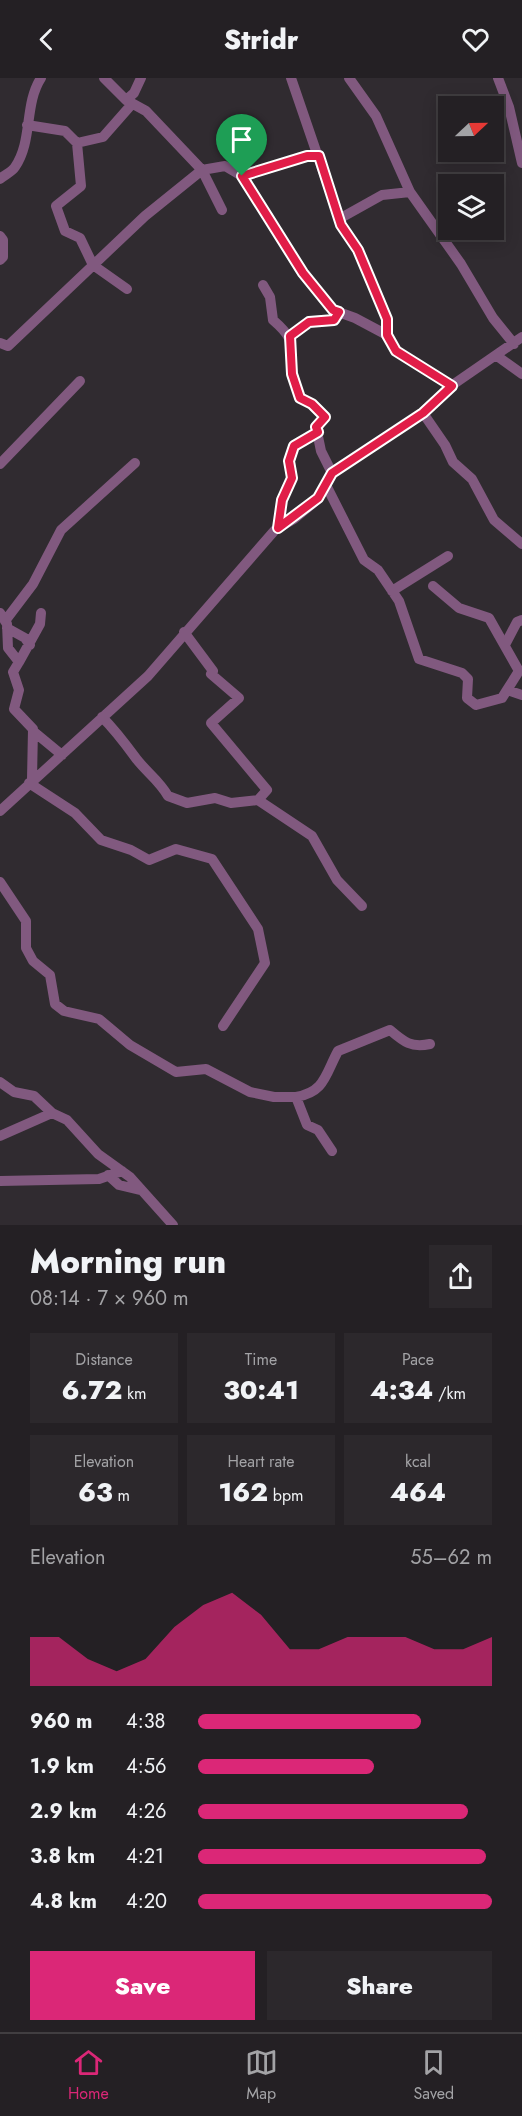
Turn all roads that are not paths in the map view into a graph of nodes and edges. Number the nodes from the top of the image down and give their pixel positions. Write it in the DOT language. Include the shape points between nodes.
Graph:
graph roads {
  1 [pos="40,78"];
  2 [pos="104,78"];
  3 [pos="141,78"];
  4 [pos="291,78"];
  5 [pos="349,78"];
  6 [pos="498,78"];
  7 [pos="129,102"];
  8 [pos="27,125"];
  9 [pos="77,143"];
  10 [pos="319,156"];
  11 [pos="522,163"];
  12 [pos="202,170"];
  13 [pos="242,176"];
  14 [pos="0,179"];
  15 [pos="410,192"];
  16 [pos="222,210"];
  17 [pos="339,219"];
  18 [pos="0,236"];
  19 [pos="0,260"];
  20 [pos="93,265"];
  21 [pos="263,285"];
  22 [pos="127,289"];
  23 [pos="339,312"];
  24 [pos="387,335"];
  25 [pos="290,336"];
  26 [pos="518,340"];
  27 [pos="2,346"];
  28 [pos="497,356"];
  29 [pos="522,374"];
  30 [pos="80,381"];
  31 [pos="452,386"];
  32 [pos="423,413"];
  33 [pos="318,432"];
  34 [pos="135,463"];
  35 [pos="0,464"];
  36 [pos="332,473"];
  37 [pos="326,485"];
  38 [pos="278,528"];
  39 [pos="522,544"];
  40 [pos="448,556"];
  41 [pos="434,586"];
  42 [pos="392,591"];
  43 [pos="41,613"];
  44 [pos="522,620"];
  45 [pos="4,621"];
  46 [pos="184,632"];
  47 [pos="506,643"];
  48 [pos="30,645"];
  49 [pos="18,662"];
  50 [pos="507,690"];
  51 [pos="522,694"];
  52 [pos="102,717"];
  53 [pos="33,731"];
  54 [pos="62,755"];
  55 [pos="30,781"];
  56 [pos="258,800"];
  57 [pos="0,810"];
  58 [pos="0,882"];
  59 [pos="362,906"];
  60 [pos="223,1026"];
  61 [pos="430,1044"];
  62 [pos="0,1082"];
  63 [pos="296,1097"];
  64 [pos="52,1113"];
  65 [pos="0,1136"];
  66 [pos="332,1151"];
  67 [pos="122,1172"];
  68 [pos="108,1175"];
  69 [pos="0,1181"];
  70 [pos="140,1190"];
  71 [pos="173,1225"];
  1 -- 8 [label="street" via="33,89"];
  2 -- 7 [label="street"];
  3 -- 7 [label="street"];
  4 -- 10 [label="street"];
  5 -- 15 [label="street" via="376,116"];
  6 -- 11 [label="street"];
  7 -- 9 [label="street" via="104,137"];
  7 -- 12 [label="street" via="146,111"];
  8 -- 9 [label="street" via="65,130"];
  8 -- 14 [label="street" via="15,168"];
  9 -- 20 [label="street" via="81,186 56,206 65,231 80,238"];
  10 -- 13 [label="street" via="307,156"];
  10 -- 17 [label="street"];
  12 -- 13 [label="street" via="225,166"];
  12 -- 16 [label="street"];
  12 -- 20 [label="street"];
  13 -- 23 [label="street" via="303,273 333,310"];
  15 -- 17 [label="street" via="382,195"];
  15 -- 26 [label="street" via="461,264 492,318"];
  17 -- 24 [label="street" via="358,250 387,319"];
  18 -- 19 [label="street"];
  20 -- 22 [label="street"];
  20 -- 27 [label="street" via="8,346"];
  21 -- 25 [label="street" via="270,297 273,320"];
  23 -- 24 [label="street"];
  23 -- 25 [label="street" via="334,320 309,322"];
  24 -- 31 [label="street" via="396,351"];
  25 -- 33 [label="street" via="292,374 300,398 325,417 316,427"];
  26 -- 28 [label="street"];
  28 -- 29 [label="street"];
  28 -- 31 [label="street"];
  30 -- 35 [label="street"];
  31 -- 32 [label="street"];
  32 -- 36 [label="street"];
  32 -- 39 [label="street" via="453,462 472,479 495,520"];
  33 -- 36 [label="street" via="321,451"];
  33 -- 38 [label="street" via="294,446 289,461 292,478 282,500"];
  34 -- 45 [label="street" via="61,530 33,584"];
  36 -- 37 [label="street"];
  37 -- 38 [label="street" via="318,498"];
  37 -- 42 [label="street" via="364,560 378,570"];
  38 -- 46 [label="street"];
  40 -- 42 [label="street"];
  41 -- 47 [label="street" via="459,608 489,618"];
  42 -- 50 [label="street" via="419,658 462,673 468,679 467,698 476,705 502,698"];
  43 -- 48 [label="street"];
  44 -- 47 [label="street"];
  45 -- 48 [label="street"];
  45 -- 49 [label="street" via="8,648"];
  46 -- 52 [label="street" via="148,676"];
  46 -- 56 [label="street" via="213,670 211,674 239,698 211,723 267,790"];
  47 -- 50 [label="street" via="519,671"];
  48 -- 49 [label="street"];
  49 -- 53 [label="street" via="13,672 19,690 14,710"];
  50 -- 51 [label="street"];
  52 -- 54 [label="street"];
  52 -- 56 [label="street" via="158,779 168,796 187,803 215,798 231,803"];
  53 -- 54 [label="street"];
  53 -- 55 [label="street"];
  54 -- 55 [label="street"];
  55 -- 57 [label="street"];
  55 -- 60 [label="street" via="75,813 101,840 149,860 177,849 212,859 258,929 265,963"];
  56 -- 59 [label="street" via="312,836 337,880"];
  58 -- 63 [label="street" via="27,921 26,948 33,961 50,975 55,1004 64,1011 99,1019 130,1045 176,1072 206,1069 250,1092"];
  61 -- 63 [label="street" via="416,1047 390,1030 338,1051 321,1086"];
  62 -- 64 [label="street" via="14,1092 34,1096"];
  63 -- 66 [label="street" via="308,1125 318,1130"];
  64 -- 65 [label="street"];
  64 -- 67 [label="street" via="67,1120 98,1154"];
  67 -- 68 [label="street"];
  67 -- 70 [label="street"];
  68 -- 69 [label="street" via="99,1179"];
  68 -- 70 [label="street" via="119,1185"];
  70 -- 71 [label="street"];
}
